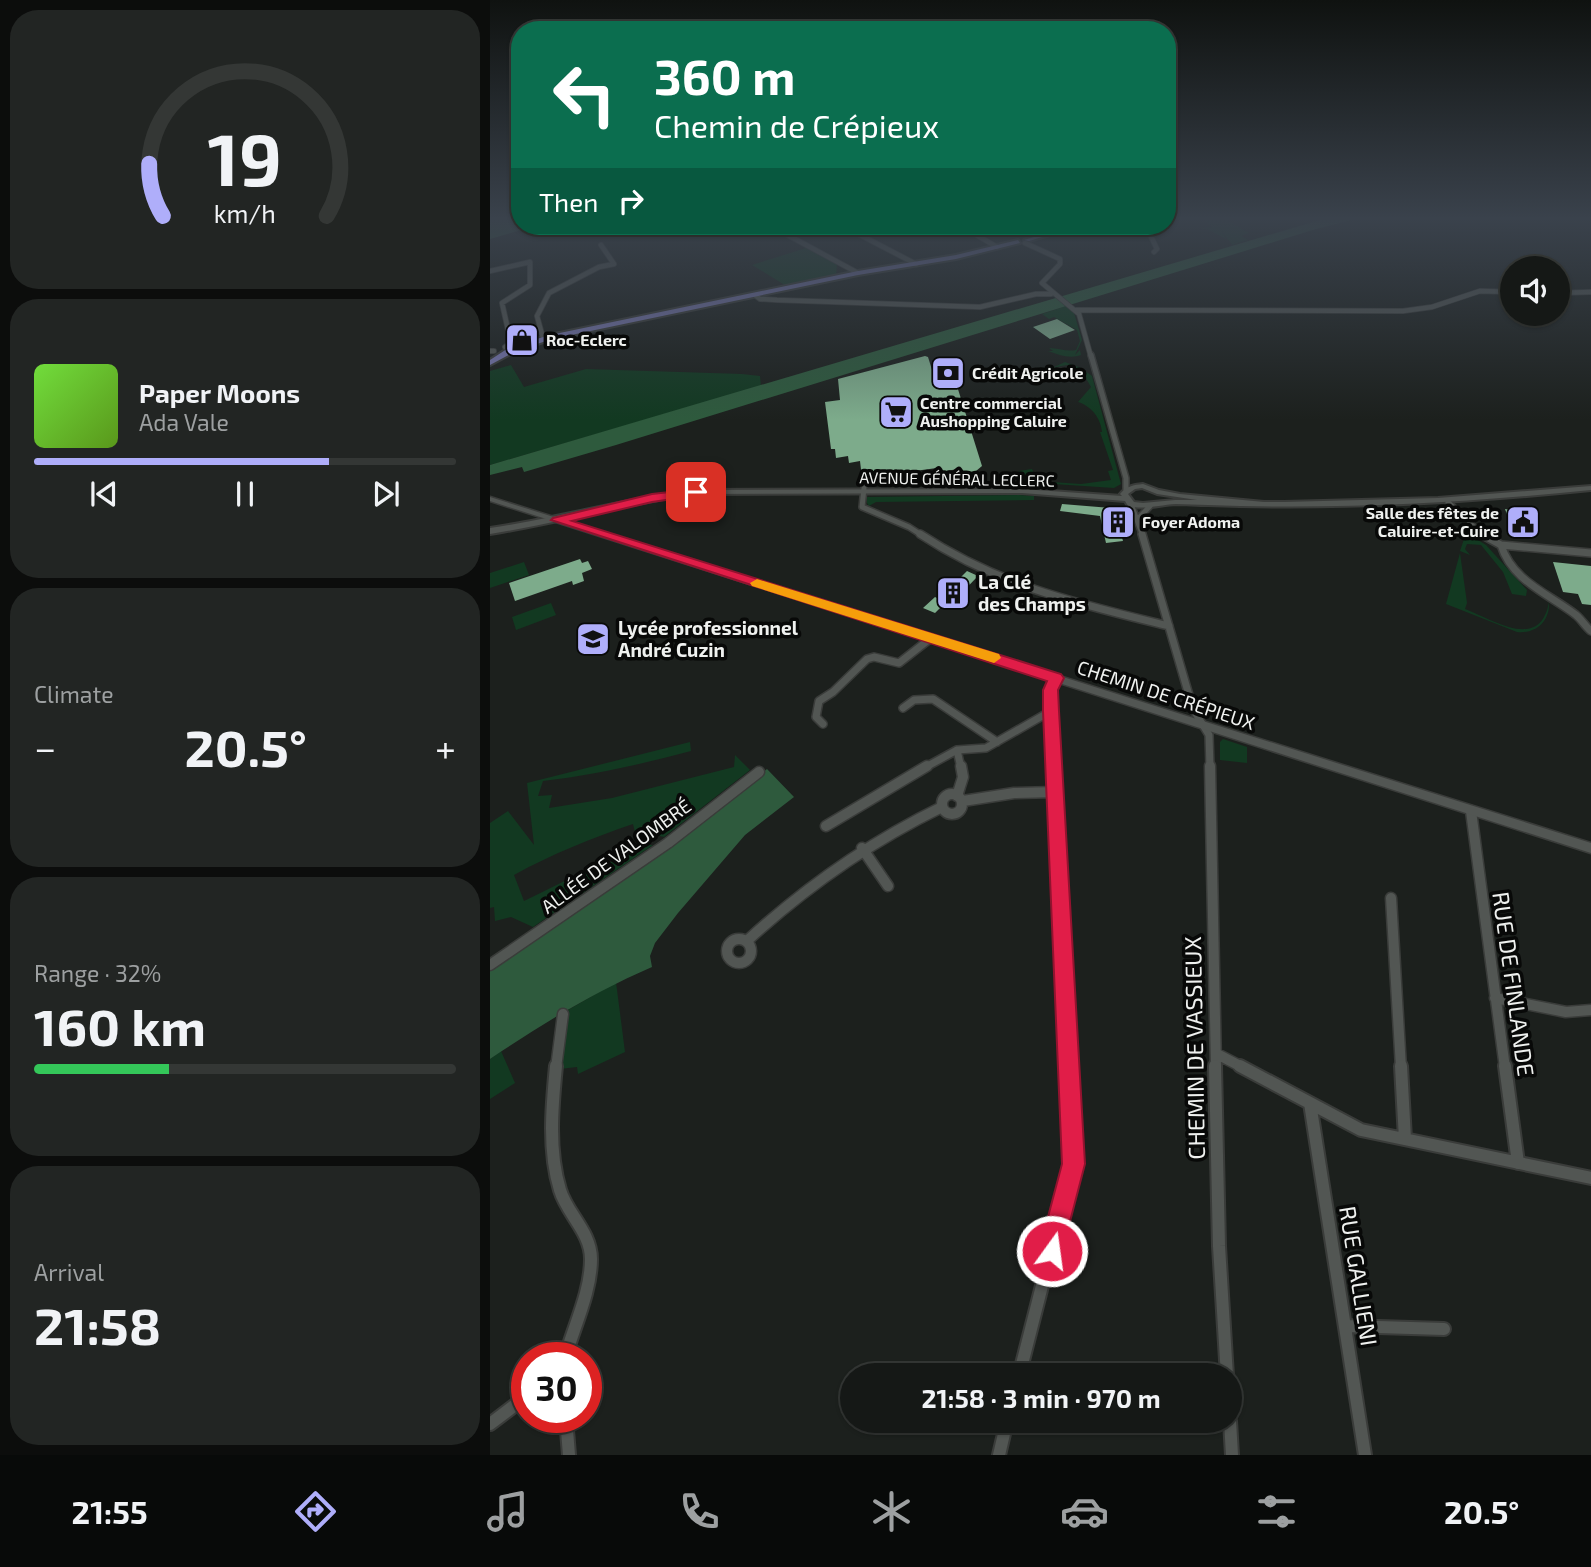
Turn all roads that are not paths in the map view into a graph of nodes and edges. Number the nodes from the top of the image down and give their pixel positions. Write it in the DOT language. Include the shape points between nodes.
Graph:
graph roads {
  1 [pos="530,285"];
  2 [pos="565,285"];
  3 [pos="806,285"];
  4 [pos="1044,285"];
  5 [pos="1500,292"];
  6 [pos="1591,292"];
  7 [pos="1570,293"];
  8 [pos="756,296"];
  9 [pos="1054,296"];
  10 [pos="1073,308"];
  11 [pos="544,338"];
  12 [pos="509,348"];
  13 [pos="495,353"];
  14 [pos="490,363"];
  15 [pos="1126,478"];
  16 [pos="1138,486"];
  17 [pos="1591,488"];
  18 [pos="864,490"];
  19 [pos="1127,497"];
  20 [pos="490,499"];
  21 [pos="1155,500"];
  22 [pos="1448,502"];
  23 [pos="531,512"];
  24 [pos="1138,519"];
  25 [pos="557,520"];
  26 [pos="520,527"];
  27 [pos="490,531"];
  28 [pos="1501,544"];
  29 [pos="1591,553"];
  30 [pos="1169,626"];
  31 [pos="1591,631"];
  32 [pos="931,638"];
  33 [pos="1056,678"];
  34 [pos="903,708"];
  35 [pos="1051,711"];
  36 [pos="1199,723"];
  37 [pos="823,724"];
  38 [pos="997,742"];
  39 [pos="957,750"];
  40 [pos="760,772"];
  41 [pos="1055,792"];
  42 [pos="960,799"];
  43 [pos="942,807"];
  44 [pos="1471,811"];
  45 [pos="826,826"];
  46 [pos="862,848"];
  47 [pos="1591,848"];
  48 [pos="888,886"];
  49 [pos="1391,898"];
  50 [pos="748,940"];
  51 [pos="490,965"];
  52 [pos="1495,998"];
  53 [pos="1591,1010"];
  54 [pos="563,1014"];
  55 [pos="1217,1054"];
  56 [pos="1310,1103"];
  57 [pos="1405,1139"];
  58 [pos="1518,1163"];
  59 [pos="1591,1178"];
  60 [pos="1345,1325"];
  61 [pos="1444,1329"];
  62 [pos="569,1342"];
  63 [pos="1022,1363"];
  64 [pos="1226,1363"];
  65 [pos="511,1408"];
  66 [pos="490,1424"];
  67 [pos="567,1433"];
  68 [pos="1004,1433"];
  69 [pos="1231,1433"];
  70 [pos="569,1455"];
  71 [pos="999,1455"];
  72 [pos="1232,1455"];
  73 [pos="1365,1455"];
  1 -- 12 [label="street" via="502,305"];
  2 -- 11 [label="street" via="546,295 537,316"];
  3 -- 8 [label="main road"];
  4 -- 9 [label="street"];
  5 -- 10 [label="street" via="1476,292 1403,311"];
  6 -- 7 [label="street"];
  8 -- 9 [label="street" via="984,307 1036,294"];
  8 -- 11 [label="main road"];
  9 -- 10 [label="street"];
  10 -- 15 [label="street" via="1086,335"];
  11 -- 12 [label="main road"];
  12 -- 13 [label="main road" via="509,354"];
  13 -- 14 [label="main road"];
  15 -- 16 [label="street"];
  15 -- 19 [label="street"];
  16 -- 19 [label="main road"];
  16 -- 21 [label="main road" via="1148,487"];
  17 -- 22 [label="main road"];
  18 -- 19 [label="main road, AVENUE GÉNÉRAL LECLERC"];
  18 -- 25 [label="main road, AVENUE GÉNÉRAL LECLERC" via="677,494"];
  18 -- 30 [label="street" via="862,507 909,527 966,562 1045,595"];
  19 -- 21 [label="main road, AVENUE GÉNÉRAL LECLERC"];
  19 -- 24 [label="street, CHEMIN DE VASSIEUX"];
  20 -- 23 [label="street, CHEMIN DE CRÉPIEUX"];
  21 -- 22 [label="main road"];
  21 -- 24 [label="street"];
  22 -- 28 [label="street" via="1475,532"];
  23 -- 25 [label="street, CHEMIN DE CRÉPIEUX"];
  23 -- 26 [label="street"];
  24 -- 30 [label="street, CHEMIN DE VASSIEUX"];
  25 -- 26 [label="main road, AVENUE GÉNÉRAL LECLERC"];
  25 -- 32 [label="street, CHEMIN DE CRÉPIEUX"];
  26 -- 27 [label="main road, AVENUE GÉNÉRAL LECLERC"];
  28 -- 29 [label="street"];
  28 -- 31 [label="street" via="1504,556 1537,591 1579,617"];
  30 -- 36 [label="street, CHEMIN DE VASSIEUX"];
  32 -- 33 [label="street, CHEMIN DE CRÉPIEUX"];
  32 -- 37 [label="street" via="899,663 867,659 818,703 816,717"];
  33 -- 35 [label="street"];
  33 -- 36 [label="street, CHEMIN DE CRÉPIEUX"];
  34 -- 38 [label="street" via="914,700 933,699"];
  35 -- 38 [label="street"];
  35 -- 41 [label="street"];
  36 -- 44 [label="street, CHEMIN DE CRÉPIEUX"];
  36 -- 55 [label="street, CHEMIN DE VASSIEUX" via="1209,735"];
  38 -- 39 [label="street" via="975,750"];
  39 -- 42 [label="street"];
  39 -- 45 [label="street"];
  40 -- 51 [label="street, ALLÉE DE VALOMBRÉ" via="668,843"];
  41 -- 42 [label="street"];
  41 -- 63 [label="street" via="1073,1164"];
  42 -- 43 [label="street" via="947,797"];
  42 -- 43 [label="street" via="962,807 957,812"];
  43 -- 46 [label="street"];
  44 -- 47 [label="street, CHEMIN DE CRÉPIEUX"];
  44 -- 52 [label="street, RUE DE FINLANDE"];
  46 -- 48 [label="street"];
  46 -- 50 [label="street" via="815,881"];
  49 -- 57 [label="street"];
  52 -- 53 [label="street" via="1566,1013"];
  52 -- 58 [label="street, RUE DE FINLANDE"];
  54 -- 62 [label="street" via="552,1134 561,1192 591,1259"];
  55 -- 56 [label="street"];
  55 -- 64 [label="street, CHEMIN DE VASSIEUX" via="1219,1246"];
  56 -- 57 [label="street" via="1361,1130"];
  56 -- 60 [label="street, RUE GALLIENI"];
  57 -- 58 [label="street"];
  58 -- 59 [label="street"];
  60 -- 61 [label="street"];
  60 -- 73 [label="street, RUE GALLIENI"];
  65 -- 66 [label="street"];
  67 -- 70 [label="street"];
  68 -- 71 [label="street"];
  69 -- 72 [label="street"];
}
